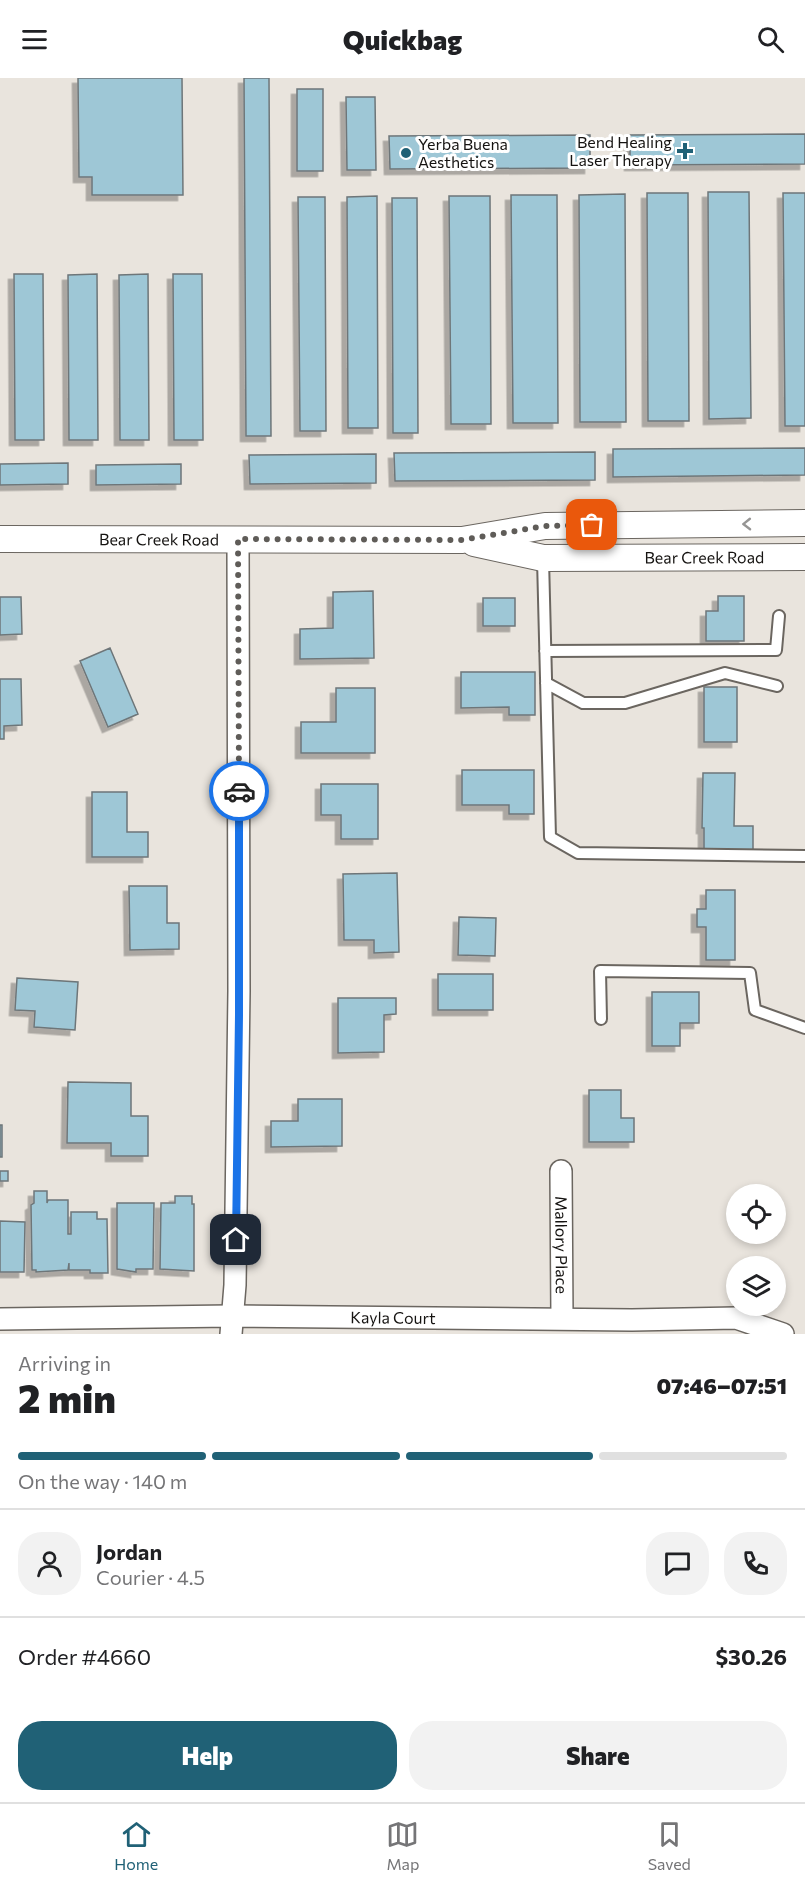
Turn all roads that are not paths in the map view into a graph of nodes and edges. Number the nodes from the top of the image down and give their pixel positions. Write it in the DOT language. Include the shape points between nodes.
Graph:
graph roads {
  1 [pos="805,523"];
  2 [pos="238,539"];
  3 [pos="0,540"];
  4 [pos="462,540"];
  5 [pos="805,557"];
  6 [pos="543,558"];
  7 [pos="780,616"];
  8 [pos="545,651"];
  9 [pos="546,683"];
  10 [pos="777,686"];
  11 [pos="805,856"];
  12 [pos="601,1019"];
  13 [pos="805,1028"];
  14 [pos="561,1171"];
  15 [pos="0,1318"];
  16 [pos="562,1318"];
  17 [pos="231,1325"];
  18 [pos="632,1327"];
  19 [pos="783,1334"];
  1 -- 4 [label="street, Bear Creek Road, one-way" via="545,526"];
  2 -- 3 [label="street, Bear Creek Road"];
  2 -- 4 [label="street, Bear Creek Road"];
  2 -- 17 [label="street" via="239,1003 235,1285"];
  4 -- 6 [label="street, Bear Creek Road"];
  5 -- 6 [label="street, Bear Creek Road"];
  6 -- 8 [label="lane"];
  7 -- 8 [label="lane" via="776,650"];
  8 -- 9 [label="lane"];
  9 -- 10 [label="lane" via="583,703 625,703 725,673"];
  9 -- 11 [label="lane" via="550,837 578,853"];
  12 -- 13 [label="lane" via="600,971 750,974 755,1010"];
  14 -- 16 [label="street, Mallory Place"];
  15 -- 17 [label="street, Kayla Court"];
  16 -- 17 [label="street, Kayla Court"];
  16 -- 18 [label="street, Kayla Court"];
  18 -- 19 [label="street, Kayla Court" via="736,1318"];
}
